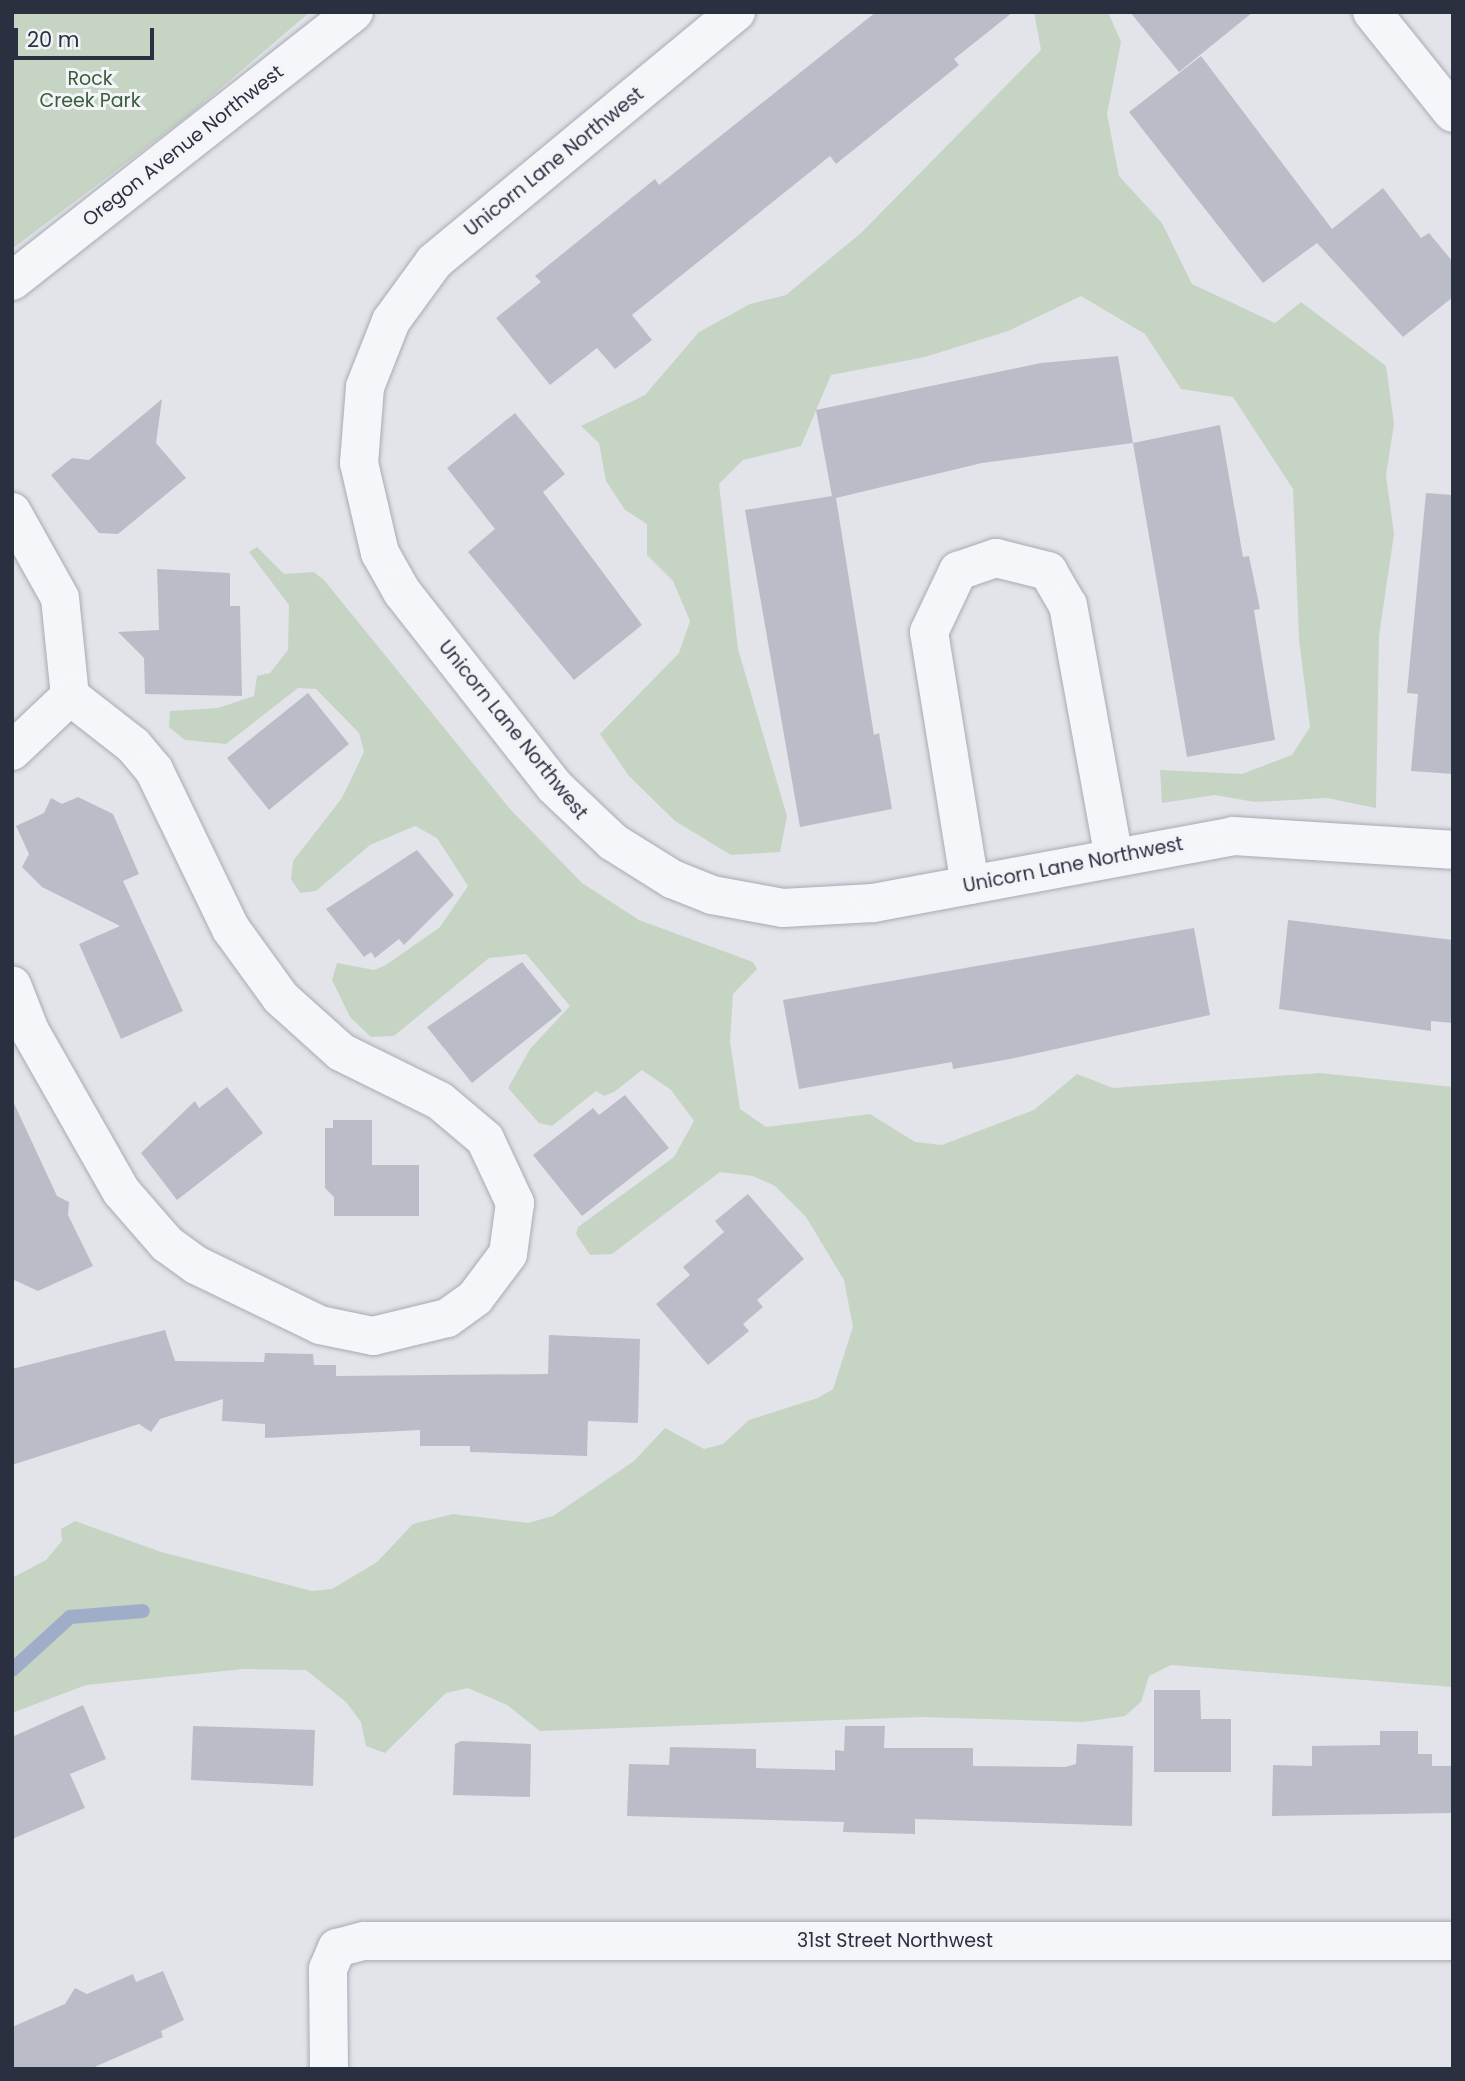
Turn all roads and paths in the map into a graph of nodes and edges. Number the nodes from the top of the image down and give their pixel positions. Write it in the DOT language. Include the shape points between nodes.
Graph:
graph roads {
  1 [pos="354,12"];
  2 [pos="736,12"];
  3 [pos="1372,12"];
  4 [pos="1453,113"];
  5 [pos="12,281"];
  6 [pos="12,512"];
  7 [pos="70,696"];
  8 [pos="12,751"];
  9 [pos="1453,849"];
  10 [pos="1114,857"];
  11 [pos="970,885"];
  12 [pos="12,985"];
  13 [pos="1453,1941"];
  14 [pos="329,2069"];
  1 -- 5 [label="street, Oregon Avenue Northwest"];
  2 -- 11 [label="street, Unicorn Lane Northwest" via="444,252 414,284 388,328 365,387 357,437 366,510 401,592 554,786 592,826 635,858 712,895 783,908 848,907"];
  3 -- 4 [label="street"];
  6 -- 7 [label="street" via="60,598"];
  7 -- 8 [label="street"];
  7 -- 12 [label="street" via="133,745 154,770 231,929 281,998 341,1052 424,1091 485,1139 515,1203 509,1254 475,1298 447,1318 373,1336 320,1325 196,1265 167,1244 121,1191 30,1031"];
  9 -- 10 [label="street, Unicorn Lane Northwest" via="1233,836"];
  10 -- 11 [label="street, Unicorn Lane Northwest"];
  10 -- 11 [label="street" via="1068,606 1048,571 996,558 958,571 929,632"];
  13 -- 14 [label="street, 31st Street Northwest" via="363,1941 337,1948 328,1969"];
}
